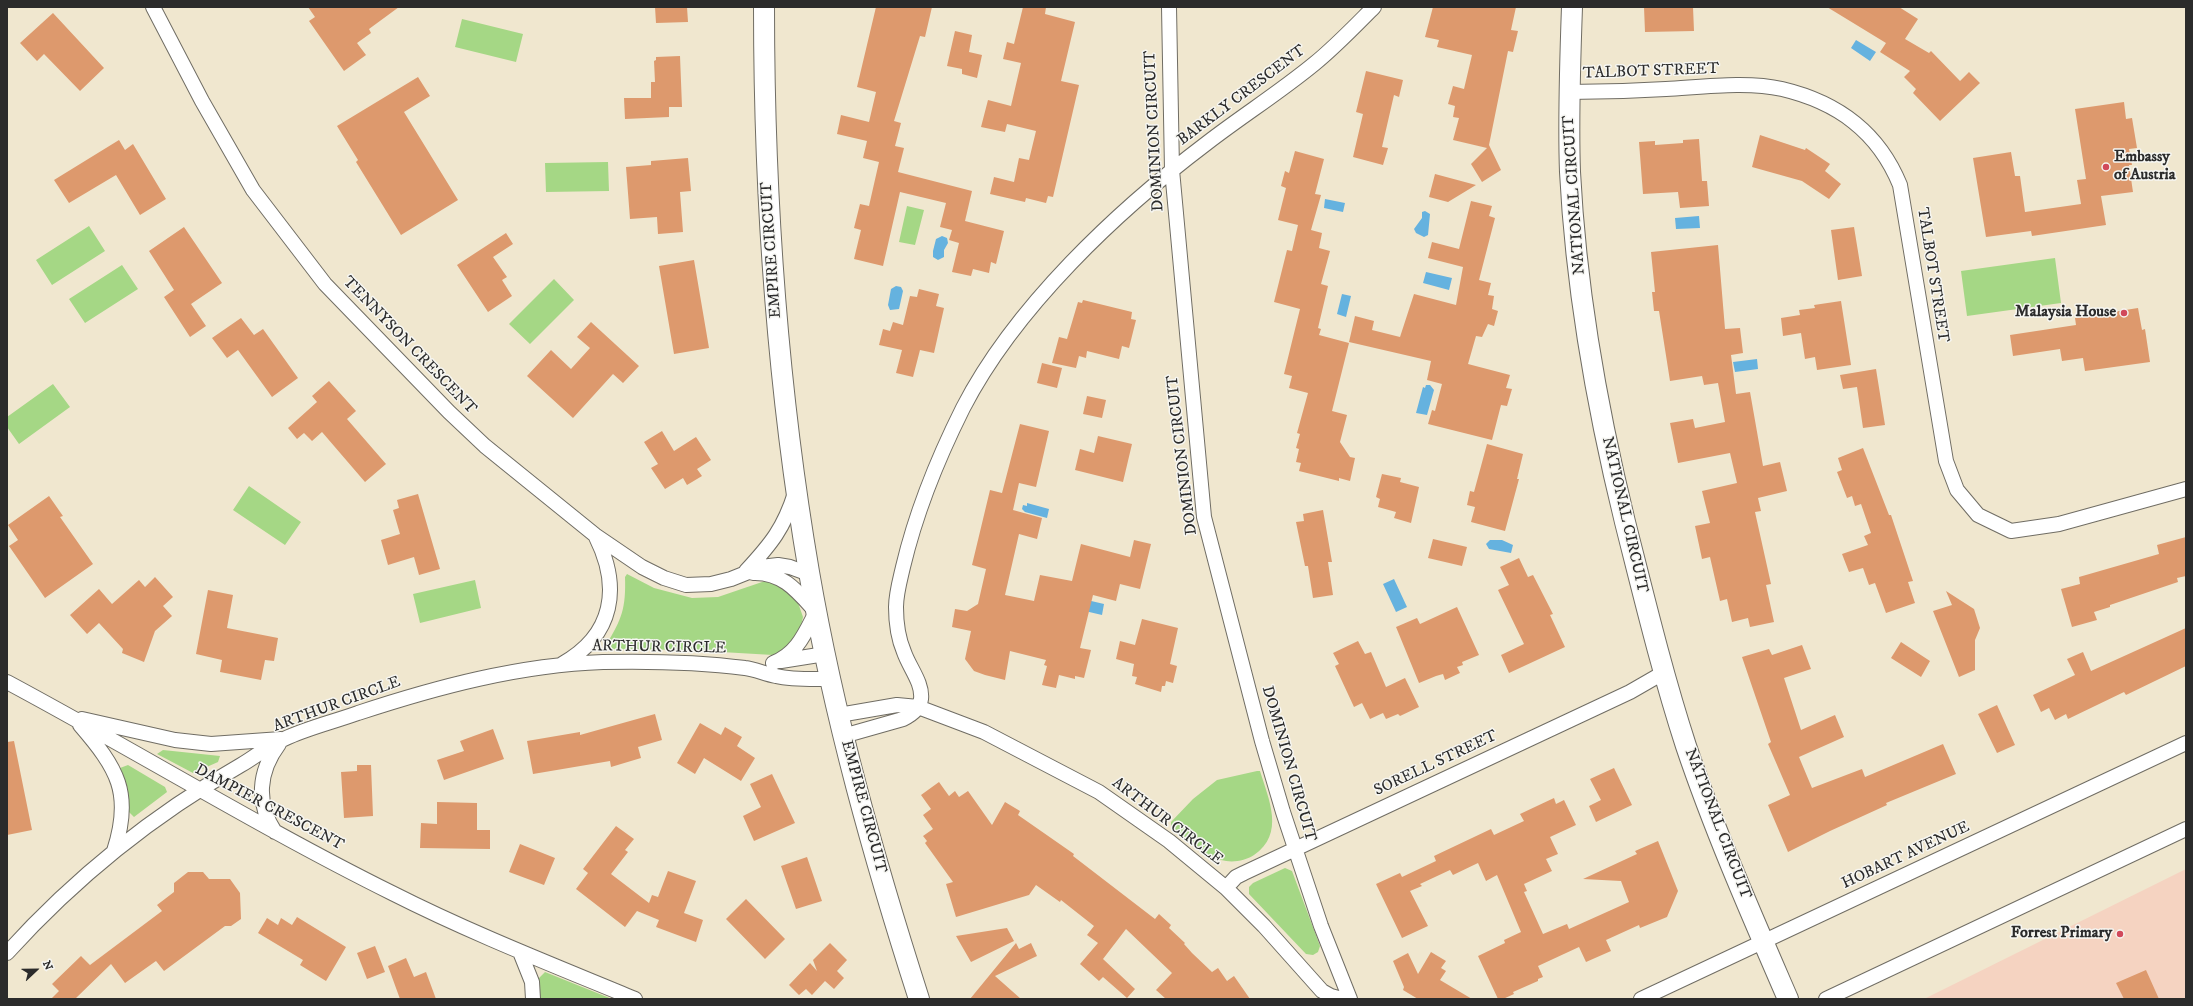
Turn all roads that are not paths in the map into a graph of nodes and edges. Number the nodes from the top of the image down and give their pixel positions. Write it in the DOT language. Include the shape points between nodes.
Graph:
graph roads {
  1 [pos="153,7"];
  2 [pos="764,7"];
  3 [pos="1169,7"];
  4 [pos="1374,7"];
  5 [pos="1572,7"];
  6 [pos="1569,92"];
  7 [pos="1172,170"];
  8 [pos="2186,489"];
  9 [pos="796,492"];
  10 [pos="595,535"];
  11 [pos="743,574"];
  12 [pos="809,574"];
  13 [pos="816,612"];
  14 [pos="825,654"];
  15 [pos="773,663"];
  16 [pos="559,667"];
  17 [pos="748,668"];
  18 [pos="1664,673"];
  19 [pos="830,679"];
  20 [pos="7,682"];
  21 [pos="918,707"];
  22 [pos="839,715"];
  23 [pos="73,718"];
  24 [pos="843,736"];
  25 [pos="283,739"];
  26 [pos="2186,744"];
  27 [pos="198,790"];
  28 [pos="2186,829"];
  29 [pos="275,833"];
  30 [pos="1294,849"];
  31 [pos="114,851"];
  32 [pos="1226,888"];
  33 [pos="1763,942"];
  34 [pos="520,952"];
  35 [pos="7,953"];
  36 [pos="533,999"];
  37 [pos="635,999"];
  38 [pos="919,999"];
  39 [pos="1342,999"];
  40 [pos="1350,999"];
  41 [pos="1641,999"];
  42 [pos="1788,999"];
  43 [pos="1826,999"];
  1 -- 10 [label="street, TENNYSON CRESCENT" via="202,101 253,190 325,284 480,441"];
  2 -- 9 [label="street, EMPIRE CIRCUIT" via="766,180 774,300"];
  3 -- 7 [label="street, DOMINION CIRCUIT"];
  4 -- 7 [label="street, BARKLY CRESCENT" via="1313,65"];
  5 -- 6 [label="street, NATIONAL CIRCUIT"];
  6 -- 8 [label="street, TALBOT STREET" via="1735,86 1781,89 1827,104 1852,119 1867,132 1882,151 1900,184 1946,461 1957,490 1978,515 2011,531 2059,524"];
  6 -- 18 [label="street, NATIONAL CIRCUIT" via="1570,172 1590,354 1609,456"];
  7 -- 21 [label="street, BARKLY CRESCENT" via="1090,244 1026,315 994,359 964,408 926,492 910,541 897,597 900,643 921,690"];
  7 -- 30 [label="street, DOMINION CIRCUIT" via="1204,517 1262,741"];
  9 -- 11 [label="street, EMPIRE CIRCUIT" via="773,542"];
  9 -- 12 [label="street, EMPIRE CIRCUIT"];
  10 -- 11 [label="street, TENNYSON CRESCENT" via="642,568 676,583 711,584"];
  10 -- 16 [label="street" via="605,556 610,577 611,596 607,613 591,642 579,654"];
  11 -- 12 [label="street, TENNYSON CRESCENT" via="761,567 778,565"];
  11 -- 13 [label="street, TENNYSON CRESCENT" via="760,573 781,579 791,585"];
  12 -- 13 [label="street, EMPIRE CIRCUIT"];
  13 -- 14 [label="street, EMPIRE CIRCUIT"];
  13 -- 15 [label="street" via="794,649 786,657"];
  14 -- 15 [label="street, ARTHUR CIRCLE"];
  14 -- 19 [label="street, EMPIRE CIRCUIT"];
  15 -- 17 [label="street, ARTHUR CIRCLE"];
  16 -- 17 [label="street, ARTHUR CIRCLE" via="603,662 638,662"];
  16 -- 25 [label="street, ARTHUR CIRCLE" via="434,689"];
  17 -- 19 [label="street, ARTHUR CIRCLE" via="779,677"];
  18 -- 30 [label="street, SORELL STREET" via="1630,692"];
  18 -- 33 [label="street, NATIONAL CIRCUIT" via="1687,749"];
  19 -- 22 [label="street, EMPIRE CIRCUIT"];
  20 -- 23 [label="street, DAMPIER CRESCENT"];
  21 -- 22 [label="street, ARTHUR CIRCLE" via="897,705"];
  21 -- 24 [label="street" via="904,719"];
  21 -- 32 [label="street, ARTHUR CIRCLE" via="984,732 1099,792 1169,841"];
  22 -- 24 [label="street, EMPIRE CIRCUIT"];
  23 -- 25 [label="street" via="175,740 211,744"];
  23 -- 27 [label="street, DAMPIER CRESCENT"];
  23 -- 31 [label="street" via="104,754 119,784 122,818"];
  24 -- 38 [label="street, EMPIRE CIRCUIT" via="864,819"];
  25 -- 27 [label="street, ARTHUR CIRCLE"];
  25 -- 29 [label="street" via="265,768 262,785 266,819"];
  26 -- 33 [label="street, HOBART AVENUE"];
  27 -- 29 [label="street, DAMPIER CRESCENT"];
  27 -- 31 [label="street, ARTHUR CIRCLE"];
  28 -- 43 [label="street"];
  29 -- 34 [label="street, DAMPIER CRESCENT" via="393,894"];
  30 -- 32 [label="street, SORELL STREET" via="1240,875"];
  30 -- 40 [label="street, DOMINION CIRCUIT"];
  31 -- 35 [label="street, ARTHUR CIRCLE" via="68,891"];
  32 -- 39 [label="street, ARTHUR CIRCLE" via="1322,991"];
  33 -- 41 [label="street, HOBART AVENUE"];
  33 -- 42 [label="street, NATIONAL CIRCUIT"];
  34 -- 36 [label="street" via="532,982"];
  34 -- 37 [label="street, DAMPIER CRESCENT"];
}
